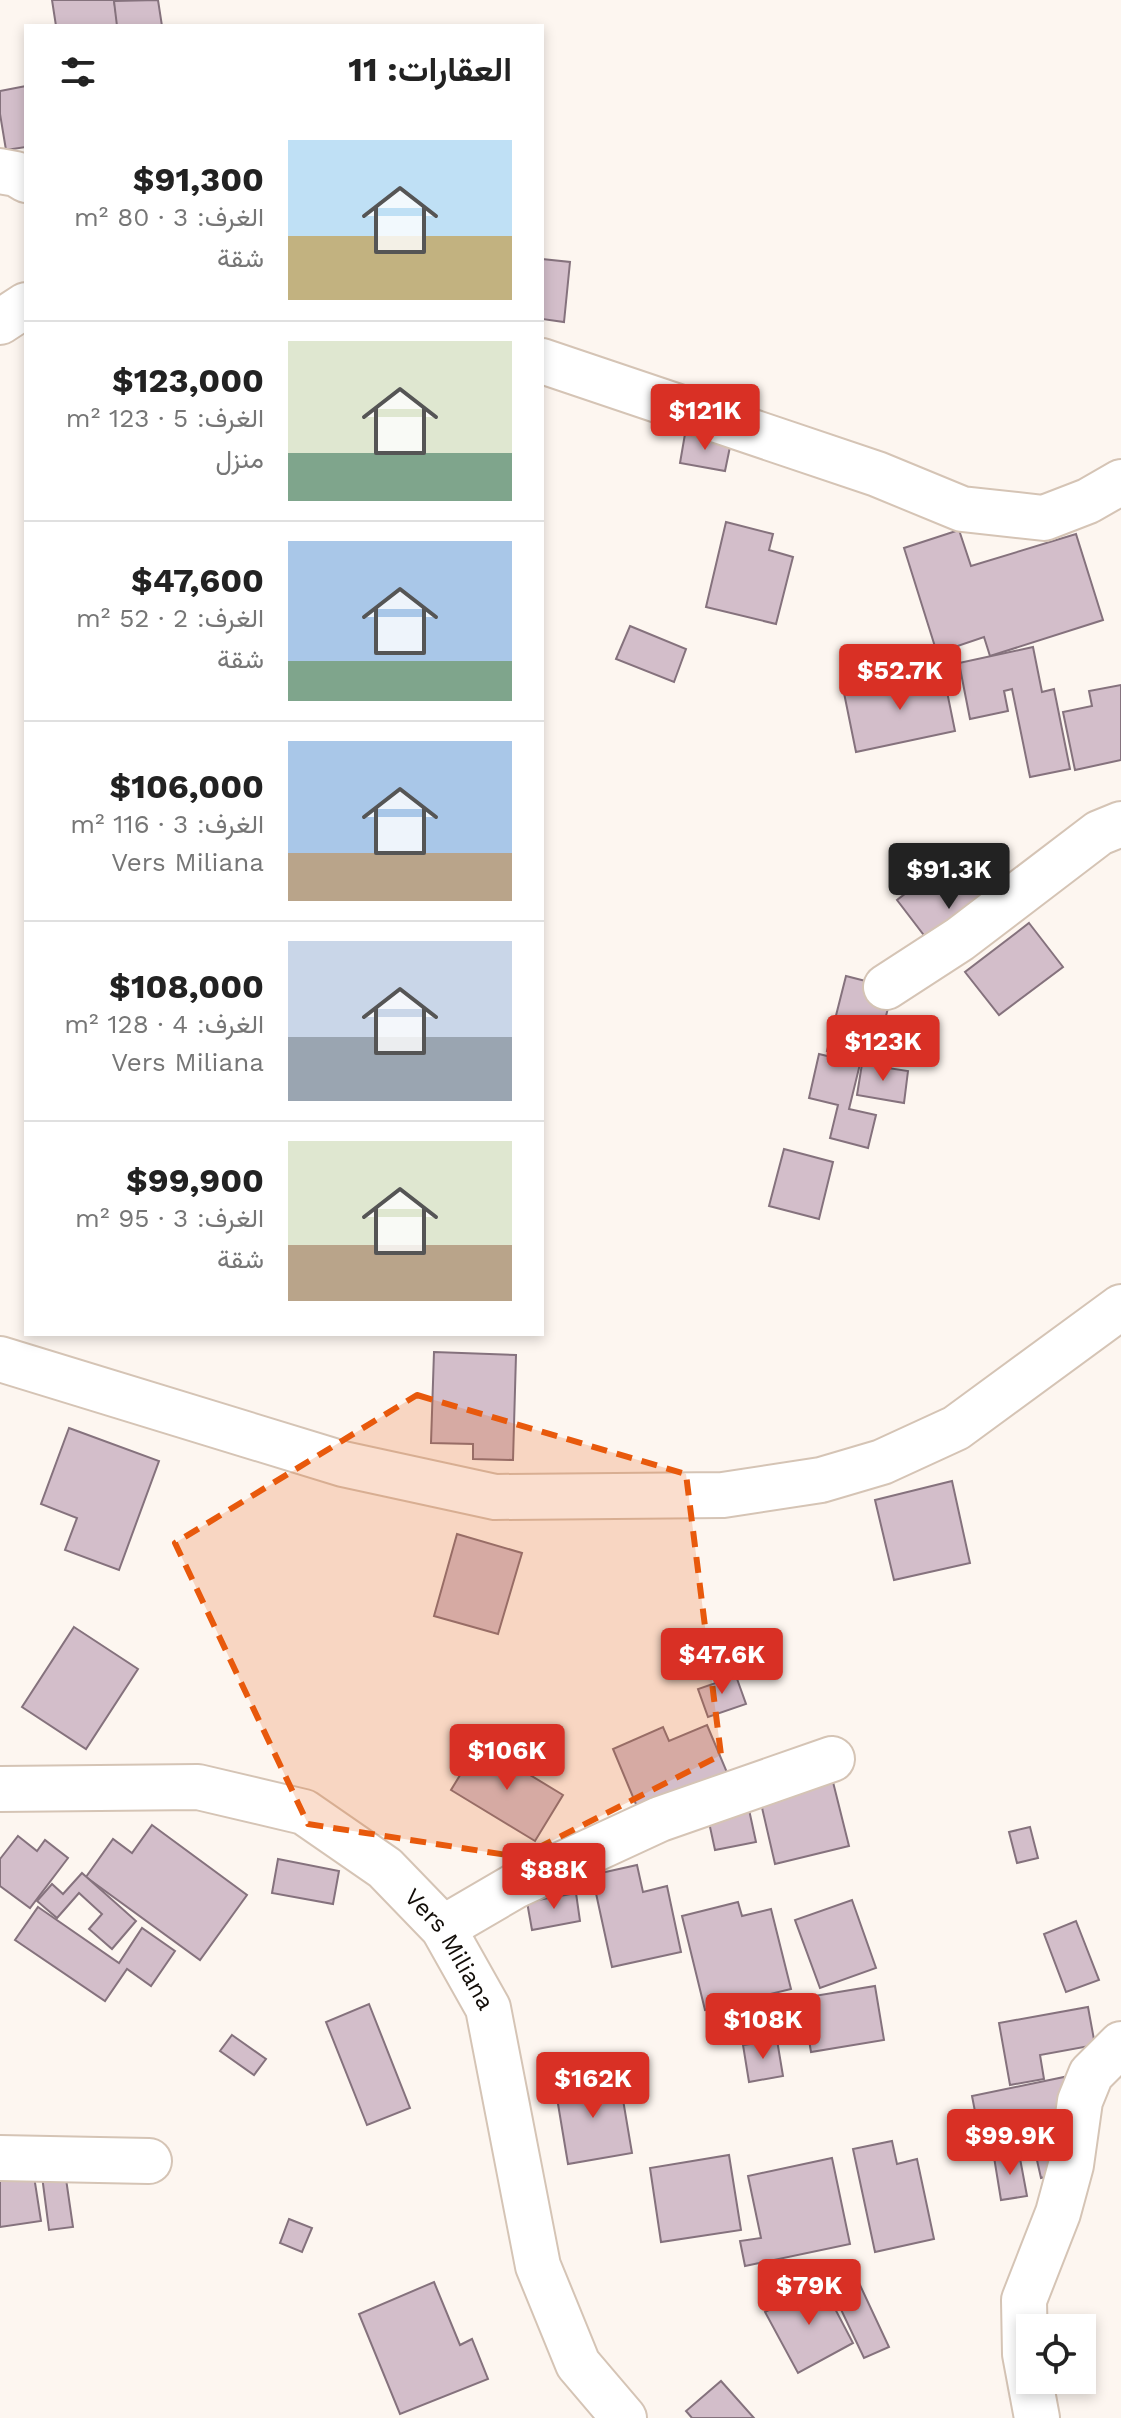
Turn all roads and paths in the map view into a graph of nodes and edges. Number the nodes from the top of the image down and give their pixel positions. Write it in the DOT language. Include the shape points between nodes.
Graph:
graph roads {
  1 [pos="0,171"];
  2 [pos="24,179"];
  3 [pos="24,306"];
  4 [pos="0,322"];
  5 [pos="544,362"];
  6 [pos="1121,482"];
  7 [pos="1121,824"];
  8 [pos="886,987"];
  9 [pos="1121,1307"];
  10 [pos="0,1359"];
  11 [pos="832,1759"];
  12 [pos="0,1789"];
  13 [pos="443,1928"];
  14 [pos="1121,2044"];
  15 [pos="0,2158"];
  16 [pos="149,2161"];
  17 [pos="624,2418"];
  18 [pos="1037,2418"];
  1 -- 2 [label="main road"];
  3 -- 4 [label="main road"];
  5 -- 6 [label="main road" via="877,474 962,509 1044,518"];
  7 -- 8 [label="main road" via="1099,833 960,939"];
  9 -- 10 [label="main road" via="956,1428 882,1462 821,1480 723,1495 495,1497 343,1464"];
  11 -- 13 [label="main road" via="660,1819 515,1886"];
  12 -- 13 [label="main road, Vers Miliana" via="198,1787 304,1812 385,1868"];
  13 -- 17 [label="main road, Vers Miliana" via="488,2008 538,2266 578,2364"];
  14 -- 18 [label="main road" via="1091,2074 1080,2101 1058,2213 1024,2300 1025,2354"];
  15 -- 16 [label="main road"];
}
